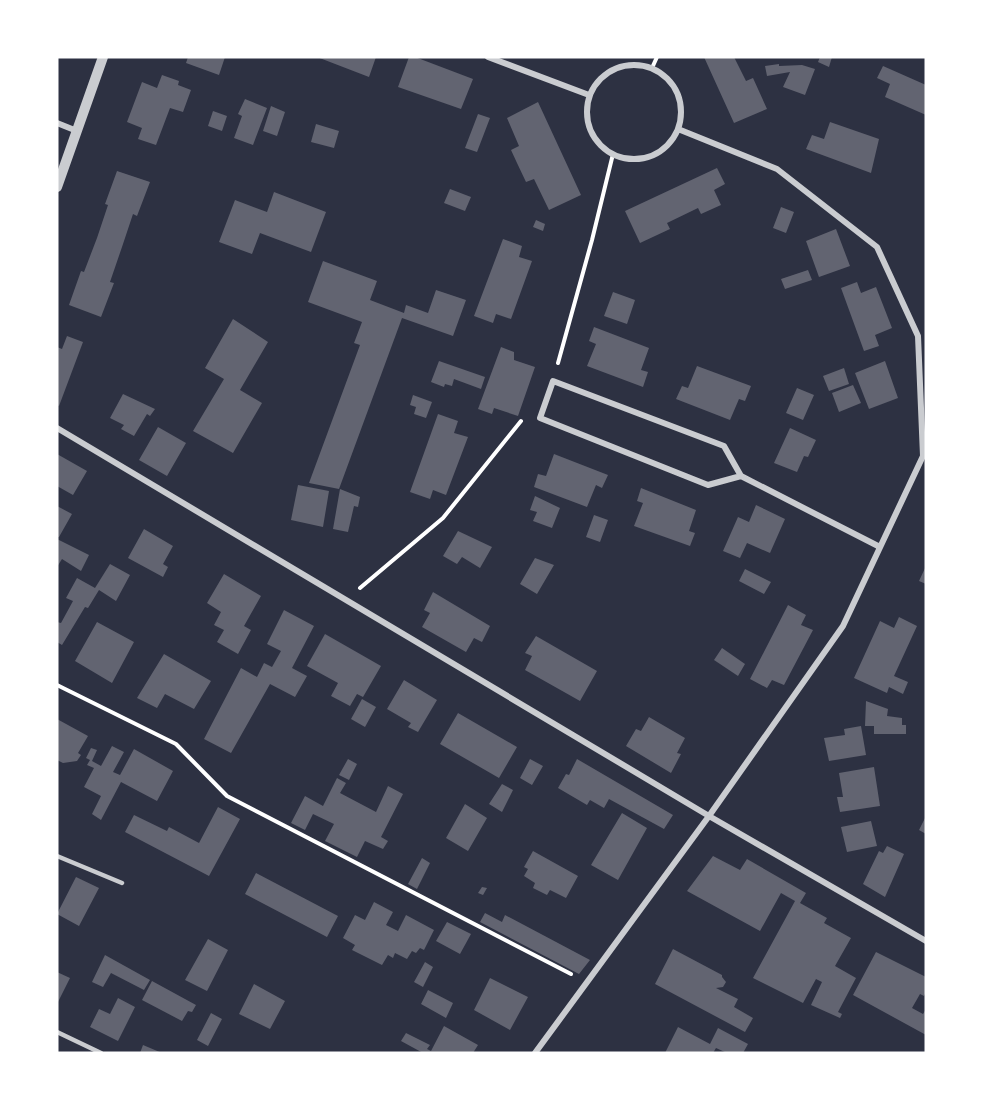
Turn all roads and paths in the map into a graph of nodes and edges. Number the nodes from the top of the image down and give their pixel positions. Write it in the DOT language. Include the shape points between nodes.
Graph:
graph roads {
  1 [pos="103,57"];
  2 [pos="488,57"];
  3 [pos="657,57"];
  4 [pos="652,68"];
  5 [pos="589,95"];
  6 [pos="57,123"];
  7 [pos="678,129"];
  8 [pos="77,131"];
  9 [pos="613,154"];
  10 [pos="57,187"];
  11 [pos="553,381"];
  12 [pos="524,417"];
  13 [pos="57,428"];
  14 [pos="741,476"];
  15 [pos="880,547"];
  16 [pos="346,600"];
  17 [pos="57,685"];
  18 [pos="709,816"];
  19 [pos="57,856"];
  20 [pos="122,883"];
  21 [pos="926,941"];
  22 [pos="587,982"];
  23 [pos="57,1032"];
  24 [pos="101,1053"];
  25 [pos="535,1053"];
  1 -- 8 [label="street"];
  2 -- 5 [label="street"];
  3 -- 4 [label="path"];
  4 -- 5 [label="street" via="615,68 604,75"];
  4 -- 7 [label="street" via="665,76 677,93 681,115"];
  5 -- 9 [label="street" via="590,129 601,147"];
  6 -- 8 [label="street"];
  7 -- 9 [label="street" via="658,153 628,159"];
  7 -- 15 [label="street" via="777,169 877,247 918,336 923,456"];
  8 -- 10 [label="street"];
  9 -- 11 [label="path"];
  11 -- 14 [label="street" via="724,446"];
  11 -- 14 [label="street" via="540,418 708,485"];
  12 -- 16 [label="path" via="443,518"];
  13 -- 16 [label="street"];
  14 -- 15 [label="street"];
  15 -- 18 [label="street" via="843,626"];
  16 -- 18 [label="street"];
  17 -- 22 [label="path" via="176,744 227,796"];
  18 -- 21 [label="street"];
  18 -- 22 [label="street"];
  19 -- 20 [label="lane"];
  22 -- 25 [label="street"];
  23 -- 24 [label="lane"];
}
